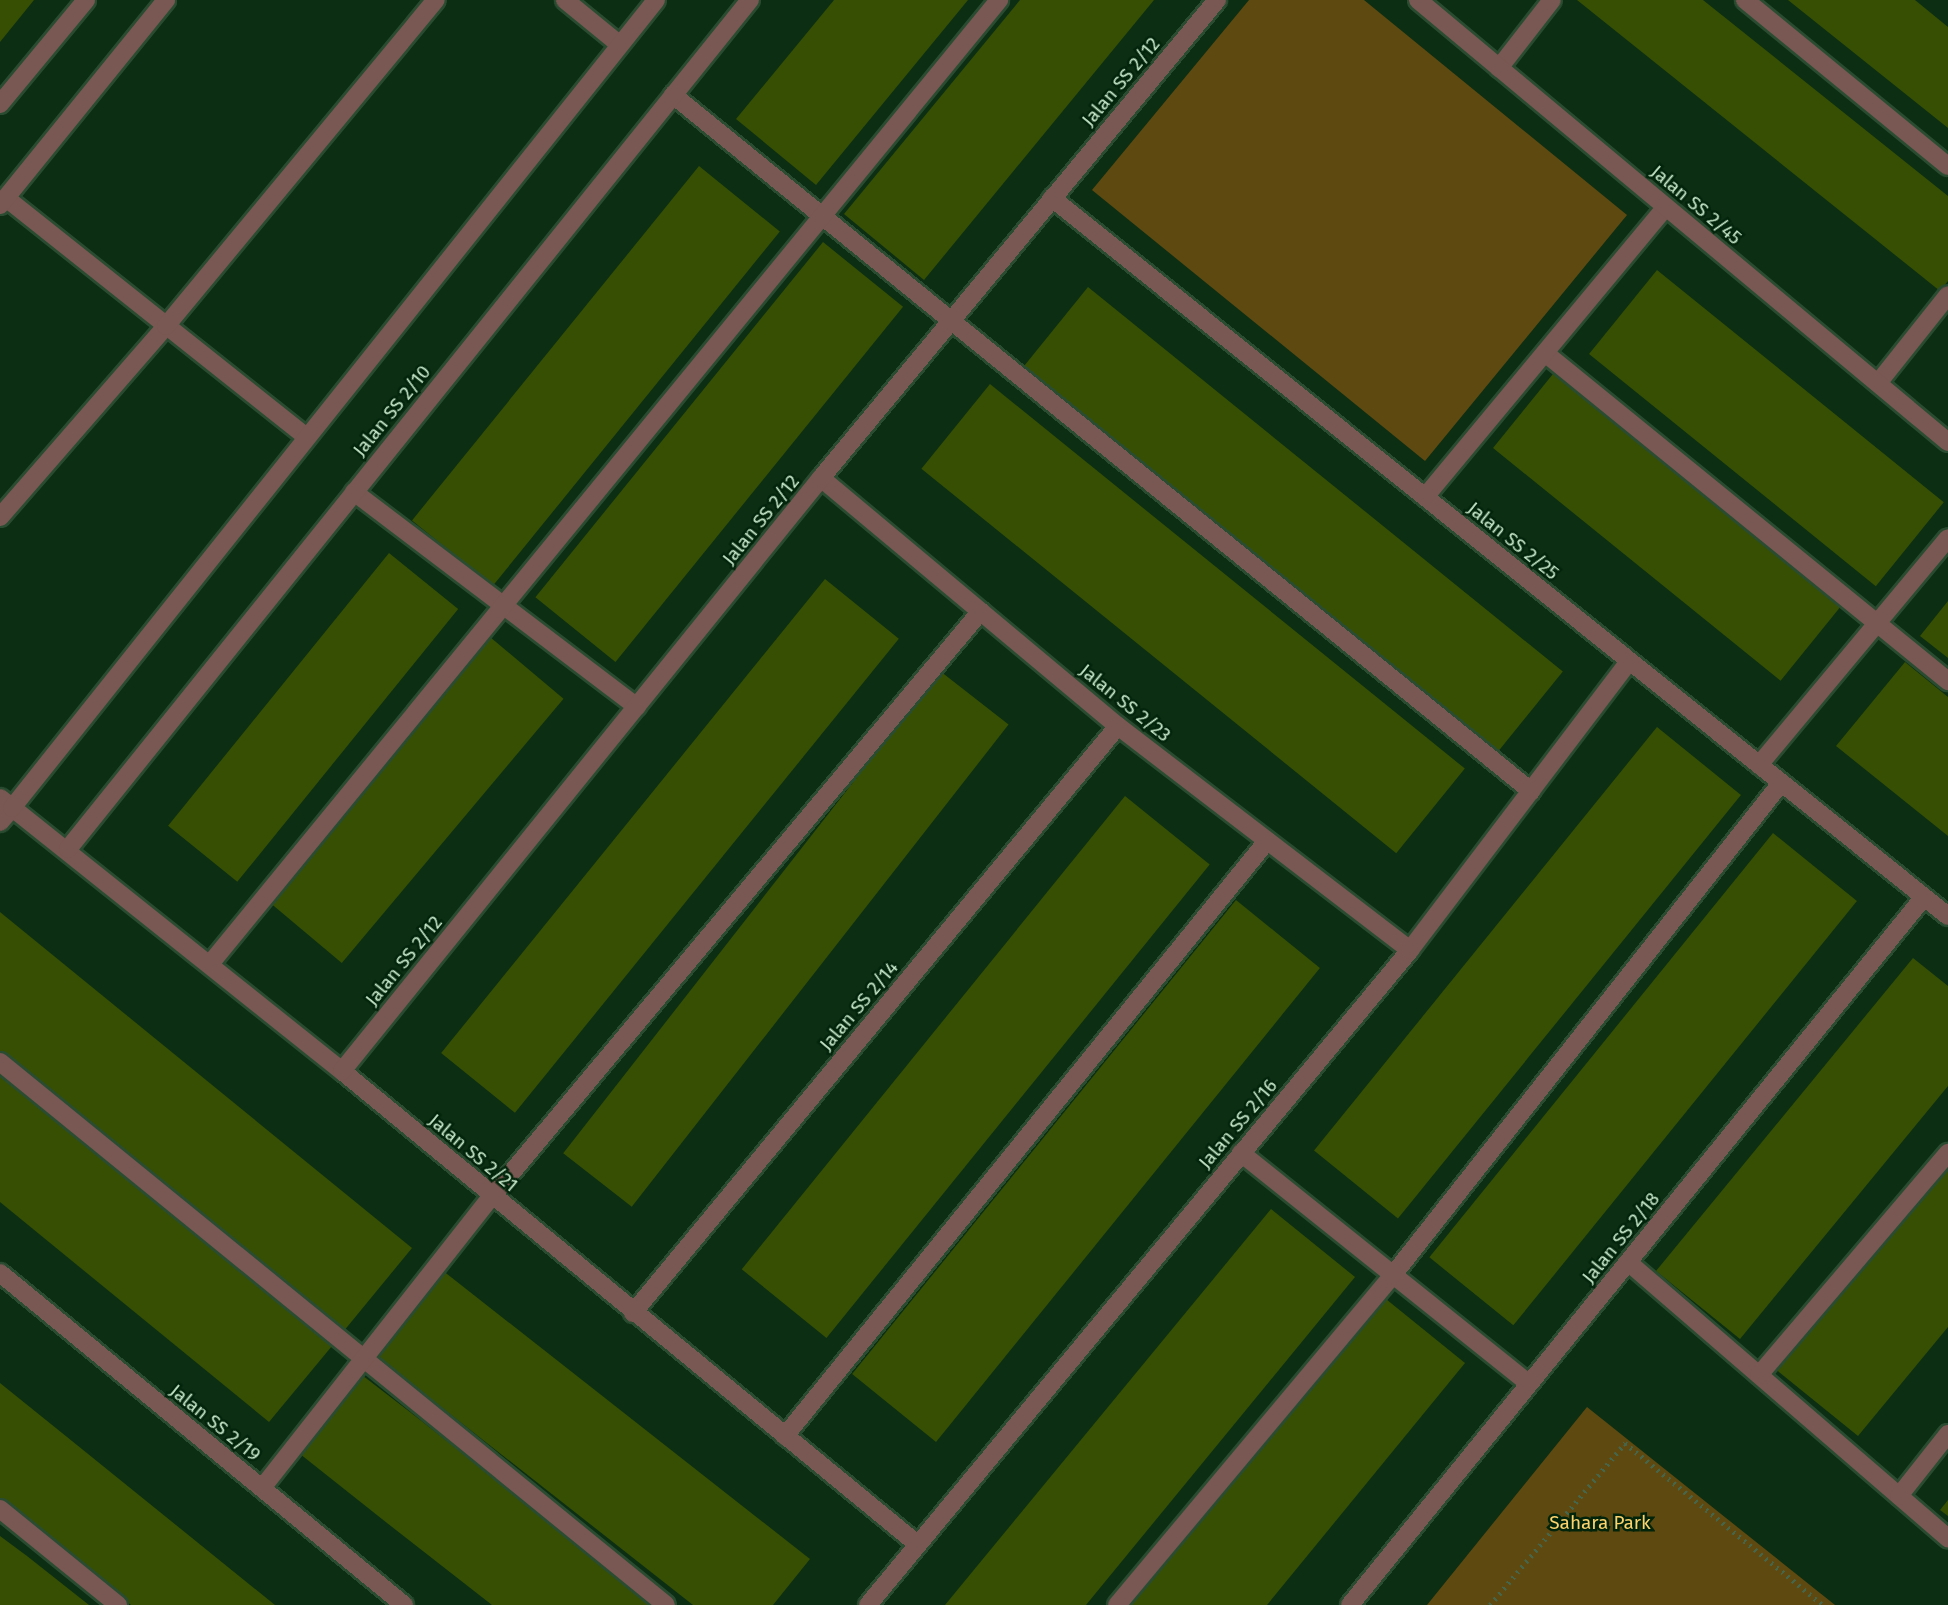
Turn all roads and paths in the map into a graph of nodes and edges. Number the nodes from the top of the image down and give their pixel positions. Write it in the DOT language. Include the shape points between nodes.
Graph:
graph roads {
  1 [pos="86,0"];
  2 [pos="166,0"];
  3 [pos="436,0"];
  4 [pos="565,0"];
  5 [pos="656,0"];
  6 [pos="750,0"];
  7 [pos="999,0"];
  8 [pos="1217,0"];
  9 [pos="1418,0"];
  10 [pos="1552,0"];
  11 [pos="1745,0"];
  12 [pos="620,44"];
  13 [pos="1499,68"];
  14 [pos="673,95"];
  15 [pos="0,104"];
  16 [pos="1948,166"];
  17 [pos="1052,198"];
  18 [pos="3,202"];
  19 [pos="1666,207"];
  20 [pos="821,216"];
  21 [pos="1948,295"];
  22 [pos="949,322"];
  23 [pos="166,326"];
  24 [pos="1545,353"];
  25 [pos="1878,383"];
  26 [pos="306,437"];
  27 [pos="1948,442"];
  28 [pos="821,478"];
  29 [pos="354,492"];
  30 [pos="1425,497"];
  31 [pos="0,517"];
  32 [pos="1948,538"];
  33 [pos="505,607"];
  34 [pos="981,611"];
  35 [pos="1877,623"];
  36 [pos="1629,662"];
  37 [pos="1948,681"];
  38 [pos="637,707"];
  39 [pos="1118,726"];
  40 [pos="1759,765"];
  41 [pos="1781,783"];
  42 [pos="1531,791"];
  43 [pos="6,803"];
  44 [pos="0,822"];
  45 [pos="1267,841"];
  46 [pos="68,849"];
  47 [pos="1924,897"];
  48 [pos="1948,916"];
  49 [pos="1410,950"];
  50 [pos="210,964"];
  51 [pos="0,1062"];
  52 [pos="342,1071"];
  53 [pos="1241,1153"];
  54 [pos="1948,1153"];
  55 [pos="492,1196"];
  56 [pos="1628,1262"];
  57 [pos="0,1273"];
  58 [pos="1393,1275"];
  59 [pos="633,1313"];
  60 [pos="364,1358"];
  61 [pos="1759,1376"];
  62 [pos="1529,1384"];
  63 [pos="1948,1434"];
  64 [pos="785,1436"];
  65 [pos="262,1488"];
  66 [pos="1899,1496"];
  67 [pos="0,1509"];
  68 [pos="1948,1538"];
  69 [pos="916,1543"];
  70 [pos="396,1603"];
  71 [pos="118,1605"];
  72 [pos="666,1605"];
  73 [pos="868,1605"];
  74 [pos="1117,1605"];
  75 [pos="1350,1605"];
  76 [pos="1490,1605"];
  77 [pos="1823,1605"];
  1 -- 15 [label="street"];
  2 -- 18 [label="street"];
  3 -- 23 [label="street"];
  4 -- 12 [label="street"];
  5 -- 12 [label="street"];
  6 -- 14 [label="street, Jalan SS 2/10"];
  7 -- 20 [label="street"];
  8 -- 17 [label="street, Jalan SS 2/12"];
  9 -- 13 [label="street, Jalan SS 2/45"];
  10 -- 13 [label="street"];
  11 -- 16 [label="street"];
  12 -- 26 [label="street"];
  13 -- 19 [label="street, Jalan SS 2/45"];
  14 -- 20 [label="street"];
  14 -- 29 [label="street, Jalan SS 2/10"];
  17 -- 22 [label="street, Jalan SS 2/12"];
  17 -- 30 [label="street, Jalan SS 2/25"];
  18 -- 23 [label="street"];
  19 -- 24 [label="street"];
  19 -- 25 [label="street, Jalan SS 2/45"];
  20 -- 22 [label="street"];
  20 -- 33 [label="street"];
  21 -- 25 [label="street"];
  22 -- 28 [label="street, Jalan SS 2/12"];
  22 -- 42 [label="street"];
  23 -- 26 [label="street"];
  23 -- 31 [label="street"];
  24 -- 30 [label="street"];
  24 -- 35 [label="street"];
  25 -- 27 [label="street, Jalan SS 2/45"];
  26 -- 43 [label="street"];
  28 -- 34 [label="street, Jalan SS 2/23"];
  28 -- 38 [label="street, Jalan SS 2/12"];
  29 -- 33 [label="street"];
  29 -- 46 [label="street, Jalan SS 2/10"];
  30 -- 36 [label="street, Jalan SS 2/25"];
  32 -- 35 [label="street"];
  33 -- 38 [label="street"];
  33 -- 50 [label="street"];
  34 -- 39 [label="street, Jalan SS 2/23"];
  34 -- 55 [label="street"];
  35 -- 37 [label="street"];
  35 -- 40 [label="street"];
  36 -- 40 [label="street, Jalan SS 2/25"];
  36 -- 42 [label="street, Jalan SS 2/16"];
  38 -- 52 [label="street, Jalan SS 2/12"];
  39 -- 45 [label="street, Jalan SS 2/23"];
  39 -- 59 [label="street, Jalan SS 2/14"];
  40 -- 41 [label="street, Jalan SS 2/25"];
  41 -- 47 [label="street, Jalan SS 2/25"];
  41 -- 58 [label="street"];
  42 -- 49 [label="street, Jalan SS 2/16"];
  43 -- 44 [label="street"];
  43 -- 46 [label="street, Jalan SS 2/21"];
  45 -- 49 [label="street, Jalan SS 2/23"];
  45 -- 64 [label="street"];
  46 -- 50 [label="street, Jalan SS 2/21"];
  47 -- 48 [label="street, Jalan SS 2/25"];
  47 -- 56 [label="street, Jalan SS 2/18"];
  49 -- 53 [label="street, Jalan SS 2/16"];
  50 -- 52 [label="street, Jalan SS 2/21"];
  51 -- 60 [label="street"];
  52 -- 55 [label="street, Jalan SS 2/21"];
  53 -- 58 [label="street"];
  53 -- 69 [label="street, Jalan SS 2/16"];
  54 -- 61 [label="street"];
  55 -- 59 [label="street, Jalan SS 2/21"];
  55 -- 60 [label="street"];
  56 -- 61 [label="street"];
  56 -- 62 [label="street, Jalan SS 2/18"];
  57 -- 65 [label="street, Jalan SS 2/19"];
  58 -- 62 [label="street"];
  58 -- 74 [label="street"];
  59 -- 64 [label="street, Jalan SS 2/21"];
  60 -- 65 [label="street"];
  60 -- 72 [label="street"];
  61 -- 66 [label="street"];
  62 -- 75 [label="street, Jalan SS 2/18"];
  63 -- 66 [label="street"];
  64 -- 69 [label="street, Jalan SS 2/21"];
  65 -- 70 [label="street, Jalan SS 2/19"];
  66 -- 68 [label="street"];
  67 -- 71 [label="street"];
  69 -- 73 [label="street, Jalan SS 2/16"];
  76 -- 77 [label="path" via="1625,1443"];
}
